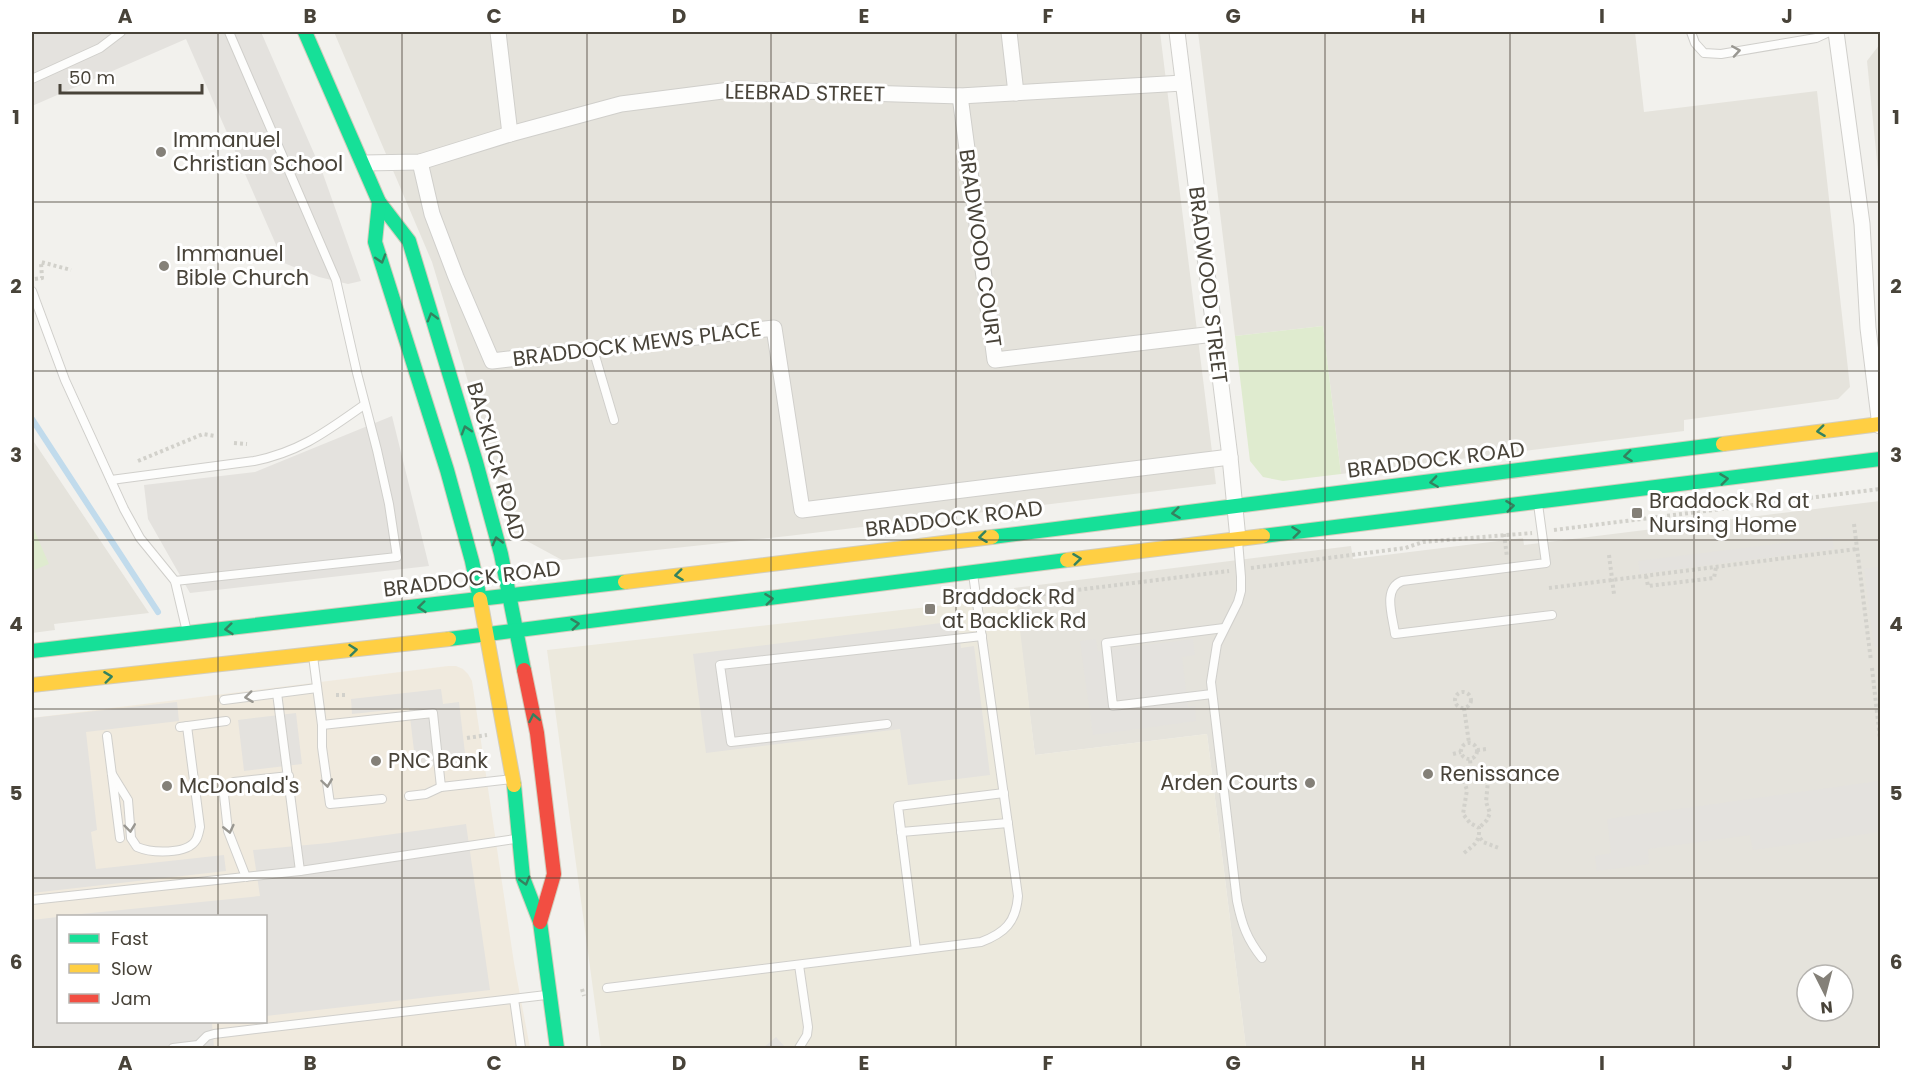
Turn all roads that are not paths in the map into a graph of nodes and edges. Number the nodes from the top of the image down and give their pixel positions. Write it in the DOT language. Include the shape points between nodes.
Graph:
graph roads {
  1 [pos="121,32"];
  2 [pos="229,32"];
  3 [pos="304,32"];
  4 [pos="498,32"];
  5 [pos="1009,32"];
  6 [pos="1177,32"];
  7 [pos="1691,32"];
  8 [pos="1829,32"];
  9 [pos="1836,32"];
  10 [pos="32,79"];
  11 [pos="1183,83"];
  12 [pos="1016,93"];
  13 [pos="960,96"];
  14 [pos="510,134"];
  15 [pos="420,162"];
  16 [pos="363,163"];
  17 [pos="379,202"];
  18 [pos="32,291"];
  19 [pos="1214,334"];
  20 [pos="593,350"];
  21 [pos="364,405"];
  22 [pos="614,420"];
  23 [pos="1880,425"];
  24 [pos="1230,457"];
  25 [pos="1881,459"];
  26 [pos="111,480"];
  27 [pos="1538,502"];
  28 [pos="1234,505"];
  29 [pos="1238,539"];
  30 [pos="973,572"];
  31 [pos="175,581"];
  32 [pos="510,596"];
  33 [pos="480,600"];
  34 [pos="1552,615"];
  35 [pos="1224,628"];
  36 [pos="517,631"];
  37 [pos="188,633"];
  38 [pos="488,635"];
  39 [pos="982,636"];
  40 [pos="32,651"];
  41 [pos="313,654"];
  42 [pos="32,685"];
  43 [pos="317,688"];
  44 [pos="277,693"];
  45 [pos="1212,694"];
  46 [pos="224,700"];
  47 [pos="226,721"];
  48 [pos="887,724"];
  49 [pos="322,725"];
  50 [pos="107,736"];
  51 [pos="112,774"];
  52 [pos="289,776"];
  53 [pos="513,778"];
  54 [pos="441,787"];
  55 [pos="1004,793"];
  56 [pos="409,796"];
  57 [pos="382,799"];
  58 [pos="1008,823"];
  59 [pos="901,832"];
  60 [pos="120,838"];
  61 [pos="520,838"];
  62 [pos="300,871"];
  63 [pos="246,877"];
  64 [pos="32,900"];
  65 [pos="540,922"];
  66 [pos="916,950"];
  67 [pos="1262,958"];
  68 [pos="799,964"];
  69 [pos="607,988"];
  70 [pos="550,995"];
  71 [pos="514,999"];
  72 [pos="173,1048"];
  73 [pos="521,1048"];
  74 [pos="557,1048"];
  75 [pos="799,1048"];
  1 -- 10 [label="lane" via="100,48"];
  2 -- 21 [label="lane" via="336,280"];
  3 -- 16 [label="main road, BACKLICK ROAD"];
  4 -- 14 [label="street"];
  5 -- 12 [label="street"];
  6 -- 11 [label="street, BRADWOOD STREET"];
  7 -- 8 [label="lane, one-way" via="1704,53 1721,54 1816,38"];
  9 -- 23 [label="street" via="1862,224 1868,328"];
  11 -- 12 [label="street, LEEBRAD STREET"];
  11 -- 19 [label="street, BRADWOOD STREET"];
  12 -- 13 [label="street, LEEBRAD STREET"];
  13 -- 14 [label="street, LEEBRAD STREET" via="738,88 621,104"];
  13 -- 19 [label="street, BRADWOOD COURT" via="995,360"];
  14 -- 15 [label="street, LEEBRAD STREET"];
  15 -- 16 [label="street, LEEBRAD STREET"];
  15 -- 20 [label="street, BRADDOCK MEWS PLACE" via="432,214 492,361"];
  16 -- 17 [label="main road, BACKLICK ROAD"];
  32 -- 17 [label="main road, BACKLICK ROAD, one-way" via="476,462 409,241"];
  17 -- 33 [label="main road, BACKLICK ROAD, one-way" via="375,242 447,470"];
  18 -- 26 [label="lane" via="65,380"];
  19 -- 24 [label="street, BRADWOOD STREET"];
  20 -- 22 [label="lane"];
  20 -- 24 [label="street, BRADDOCK MEWS PLACE" via="774,328 802,510"];
  21 -- 26 [label="lane" via="314,440 267,458"];
  21 -- 31 [label="lane" via="389,504 397,557"];
  23 -- 28 [label="main road, BRADDOCK ROAD, one-way"];
  24 -- 28 [label="street, BRADWOOD STREET"];
  27 -- 25 [label="main road, one-way"];
  26 -- 31 [label="lane" via="140,538"];
  29 -- 27 [label="main road, one-way"];
  27 -- 34 [label="lane" via="1546,563 1402,581 1391,591 1392,614 1395,634"];
  28 -- 29 [label="street, BRADWOOD STREET"];
  28 -- 32 [label="main road, BRADDOCK ROAD, one-way"];
  30 -- 29 [label="main road, one-way"];
  29 -- 35 [label="lane" via="1240,591"];
  36 -- 30 [label="main road, one-way"];
  30 -- 39 [label="lane"];
  31 -- 37 [label="lane"];
  32 -- 33 [label="main road, BRADDOCK ROAD"];
  32 -- 36 [label="main road, BACKLICK ROAD"];
  33 -- 37 [label="main road, BRADDOCK ROAD, one-way"];
  33 -- 38 [label="main road, BACKLICK ROAD"];
  35 -- 45 [label="lane" via="1213,659"];
  35 -- 45 [label="lane" via="1106,643 1113,706"];
  36 -- 38 [label="main road"];
  65 -- 36 [label="main road, BACKLICK ROAD, one-way" via="554,874 537,733"];
  37 -- 40 [label="main road, BRADDOCK ROAD"];
  41 -- 38 [label="main road, one-way"];
  38 -- 53 [label="main road, BACKLICK ROAD"];
  39 -- 48 [label="lane" via="720,665 731,742"];
  39 -- 55 [label="lane"];
  42 -- 41 [label="main road, one-way"];
  41 -- 43 [label="lane"];
  43 -- 44 [label="lane"];
  43 -- 49 [label="lane"];
  44 -- 46 [label="lane, one-way"];
  44 -- 52 [label="lane"];
  45 -- 67 [label="lane" via="1237,901 1249,941"];
  51 -- 47 [label="lane, one-way" via="128,800 131,838 137,847 155,852 190,846 197,840 200,827 184,726"];
  49 -- 54 [label="lane" via="433,713"];
  49 -- 57 [label="lane, one-way" via="330,804"];
  50 -- 51 [label="lane"];
  51 -- 60 [label="lane"];
  52 -- 62 [label="lane"];
  52 -- 63 [label="lane, one-way" via="234,782 224,795 228,831"];
  53 -- 54 [label="lane"];
  53 -- 61 [label="main road, BACKLICK ROAD"];
  54 -- 56 [label="lane"];
  55 -- 58 [label="lane"];
  55 -- 59 [label="lane" via="898,806"];
  58 -- 59 [label="lane"];
  58 -- 66 [label="lane" via="1018,896 1011,922 993,938 981,942"];
  59 -- 66 [label="lane"];
  61 -- 62 [label="lane"];
  61 -- 65 [label="main road, BACKLICK ROAD, one-way" via="523,878"];
  62 -- 63 [label="lane"];
  63 -- 64 [label="lane"];
  65 -- 70 [label="main road, BACKLICK ROAD"];
  66 -- 68 [label="lane"];
  68 -- 69 [label="lane"];
  68 -- 75 [label="lane" via="808,1027"];
  70 -- 71 [label="lane"];
  70 -- 74 [label="main road, BACKLICK ROAD"];
  71 -- 72 [label="lane" via="214,1034 198,1045"];
  71 -- 73 [label="lane"];
}
